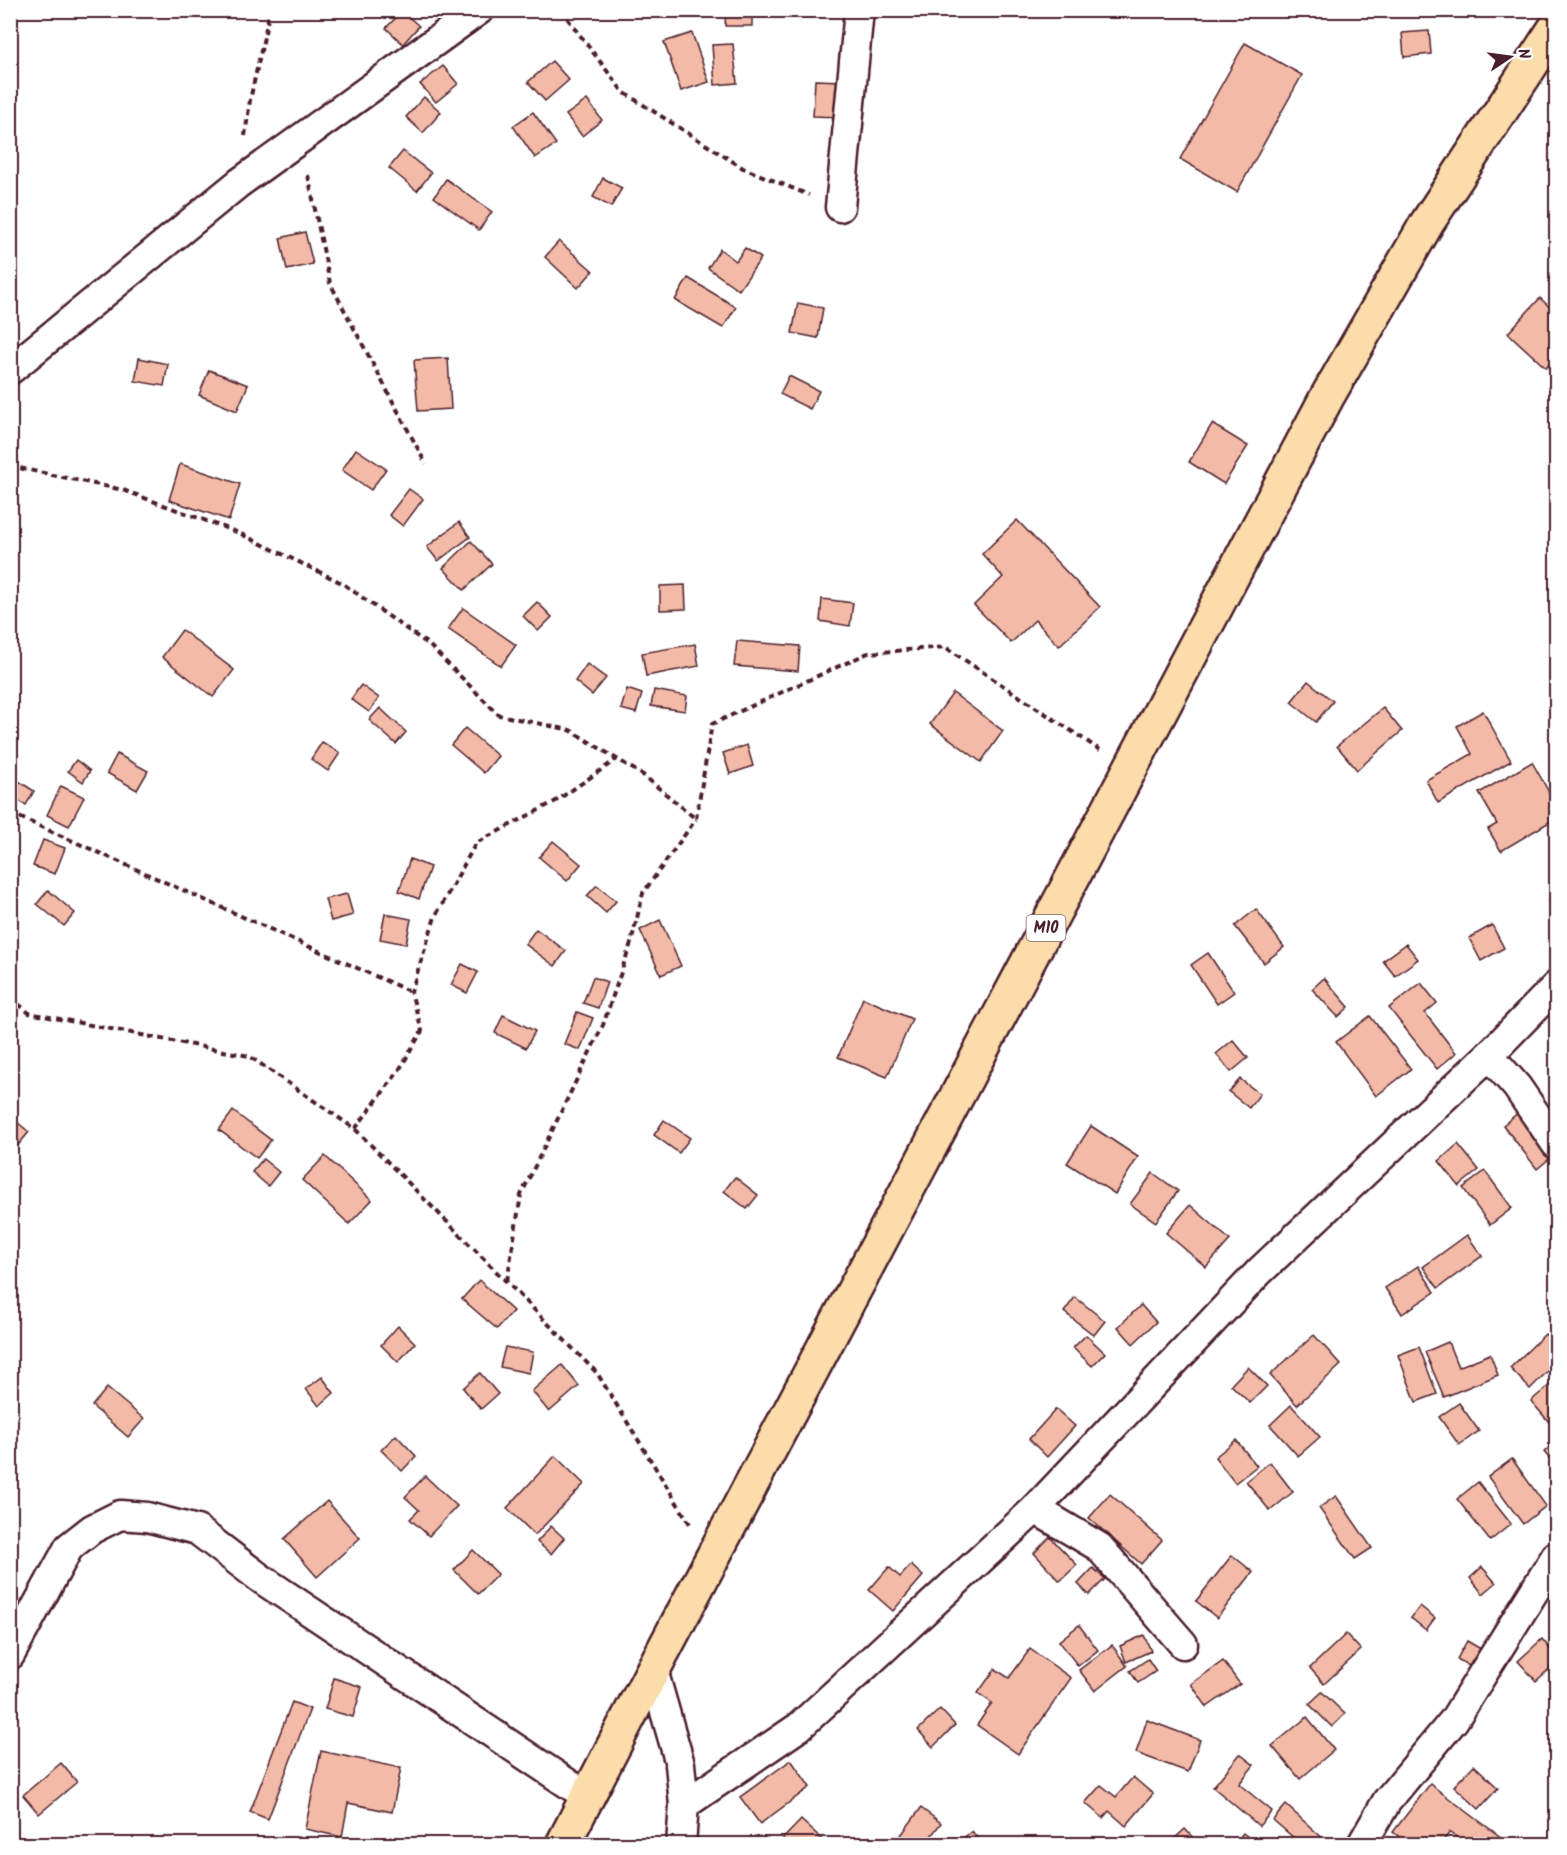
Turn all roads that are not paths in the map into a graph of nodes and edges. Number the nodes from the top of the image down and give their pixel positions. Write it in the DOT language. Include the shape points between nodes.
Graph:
graph roads {
  1 [pos="479,10"];
  2 [pos="859,10"];
  3 [pos="1557,27"];
  4 [pos="840,207"];
  5 [pos="10,370"];
  6 [pos="1557,986"];
  7 [pos="1489,1055"];
  8 [pos="1557,1144"];
  9 [pos="1035,1509"];
  10 [pos="1557,1556"];
  11 [pos="1183,1644"];
  12 [pos="10,1655"];
  13 [pos="653,1670"];
  14 [pos="588,1797"];
  15 [pos="684,1805"];
  16 [pos="563,1845"];
  17 [pos="681,1845"];
  18 [pos="1362,1845"];
  1 -- 5 [label="street" via="239,183"];
  2 -- 4 [label="street"];
  3 -- 13 [label="main road, M10" via="1427,223 1327,397"];
  6 -- 7 [label="street"];
  7 -- 8 [label="street"];
  7 -- 9 [label="street" via="1260,1271"];
  9 -- 11 [label="street" via="1099,1547"];
  9 -- 15 [label="street" via="799,1727"];
  10 -- 18 [label="street" via="1454,1720 1387,1801"];
  12 -- 14 [label="street" via="69,1546 120,1515 147,1517 197,1530 260,1578"];
  13 -- 14 [label="main road, M10"];
  13 -- 15 [label="street" via="680,1764"];
  14 -- 16 [label="main road, M10"];
  15 -- 17 [label="street"];
}
